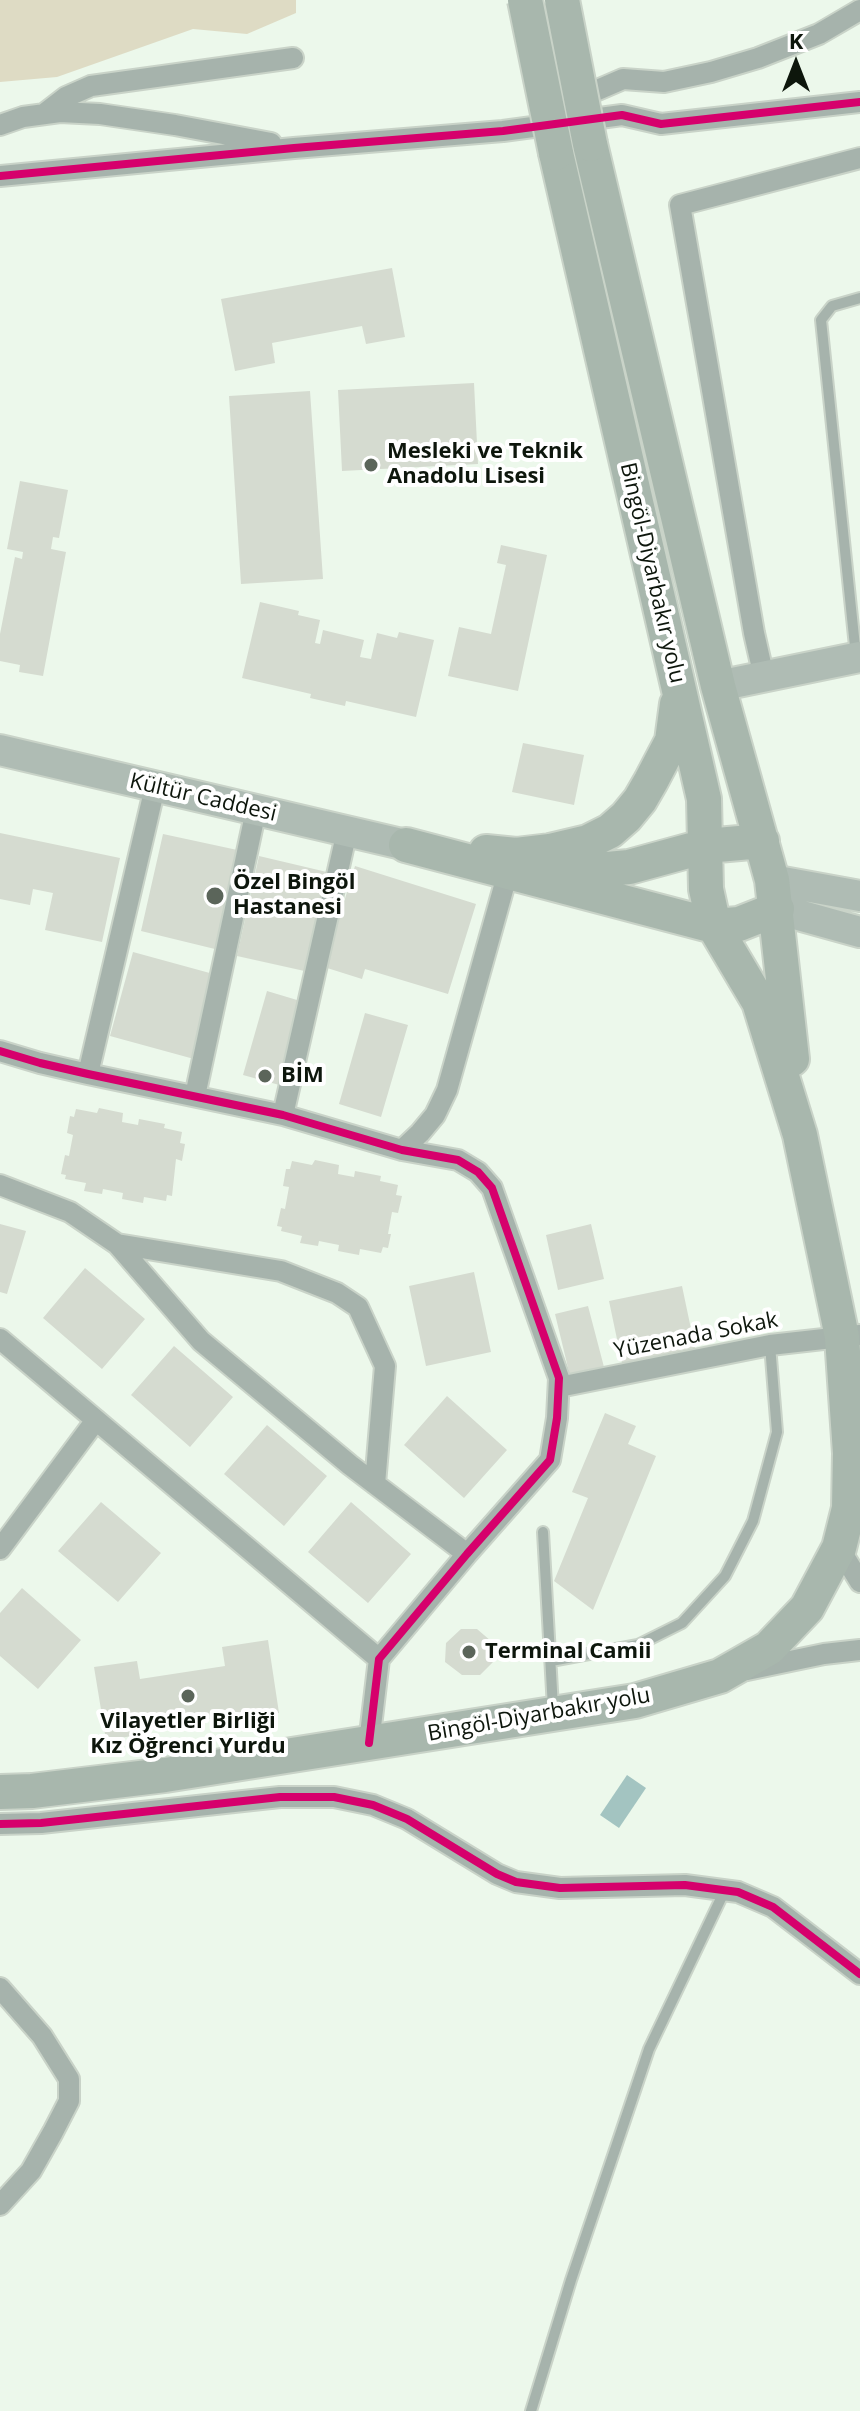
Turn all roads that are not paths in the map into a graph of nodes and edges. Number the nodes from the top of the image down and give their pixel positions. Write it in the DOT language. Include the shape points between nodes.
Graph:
graph roads {
  1 [pos="525,0"];
  2 [pos="562,0"];
  3 [pos="860,10"];
  4 [pos="293,58"];
  5 [pos="860,102"];
  6 [pos="44,114"];
  7 [pos="0,125"];
  8 [pos="503,131"];
  9 [pos="294,148"];
  10 [pos="860,158"];
  11 [pos="0,176"];
  12 [pos="860,298"];
  13 [pos="858,658"];
  14 [pos="764,677"];
  15 [pos="718,686"];
  16 [pos="679,690"];
  17 [pos="0,750"];
  18 [pos="155,787"];
  19 [pos="256,810"];
  20 [pos="347,831"];
  21 [pos="762,841"];
  22 [pos="406,845"];
  23 [pos="706,846"];
  24 [pos="508,872"];
  25 [pos="775,894"];
  26 [pos="860,896"];
  27 [pos="714,926"];
  28 [pos="860,932"];
  29 [pos="0,1051"];
  30 [pos="88,1074"];
  31 [pos="195,1096"];
  32 [pos="283,1115"];
  33 [pos="800,1135"];
  34 [pos="402,1150"];
  35 [pos="0,1185"];
  36 [pos="117,1244"];
  37 [pos="851,1336"];
  38 [pos="0,1339"];
  39 [pos="770,1345"];
  40 [pos="559,1387"];
  41 [pos="96,1420"];
  42 [pos="375,1484"];
  43 [pos="543,1532"];
  44 [pos="839,1548"];
  45 [pos="0,1549"];
  46 [pos="467,1554"];
  47 [pos="860,1582"];
  48 [pos="860,1650"];
  49 [pos="379,1659"];
  50 [pos="551,1661"];
  51 [pos="720,1676"];
  52 [pos="553,1714"];
  53 [pos="369,1743"];
  54 [pos="0,1792"];
  55 [pos="0,1824"];
  56 [pos="725,1890"];
  57 [pos="860,1974"];
  58 [pos="0,1988"];
  59 [pos="8,2181"];
  60 [pos="0,2205"];
  61 [pos="531,2411"];
  1 -- 16 [label="main road, Bingöl-Diyarbakır yolu, bridge"];
  2 -- 15 [label="main road, Bingöl-Diyarbakır yolu, bridge" via="590,144"];
  3 -- 8 [label="street" via="819,34 758,58 664,82 623,79"];
  4 -- 6 [label="street" via="91,86"];
  5 -- 8 [label="street" via="661,124 622,115"];
  6 -- 7 [label="street"];
  6 -- 9 [label="street" via="115,116"];
  8 -- 9 [label="street"];
  9 -- 11 [label="street"];
  10 -- 14 [label="street" via="680,205"];
  12 -- 13 [label="lane" via="832,306 821,320"];
  13 -- 14 [label="street"];
  14 -- 15 [label="street"];
  15 -- 21 [label="main road, Bingöl-Diyarbakır yolu"];
  16 -- 22 [label="main road" via="672,741 640,800 610,831 588,842 516,855"];
  16 -- 23 [label="main road, Bingöl-Diyarbakır yolu" via="704,799"];
  17 -- 18 [label="street, Kültür Caddesi"];
  18 -- 19 [label="street, Kültür Caddesi"];
  18 -- 30 [label="street"];
  19 -- 20 [label="street, Kültür Caddesi"];
  19 -- 31 [label="street"];
  20 -- 22 [label="street, Kültür Caddesi"];
  20 -- 32 [label="street"];
  21 -- 23 [label="main road"];
  21 -- 25 [label="main road, Bingöl-Diyarbakır yolu"];
  22 -- 23 [label="main road" via="586,871 629,867"];
  22 -- 24 [label="main road"];
  23 -- 27 [label="main road, Bingöl-Diyarbakır yolu" via="706,889"];
  24 -- 27 [label="main road"];
  24 -- 34 [label="street" via="447,1090 435,1115"];
  25 -- 26 [label="street"];
  25 -- 27 [label="main road" via="739,924"];
  25 -- 28 [label="street"];
  25 -- 33 [label="main road, Bingöl-Diyarbakır yolu"];
  27 -- 33 [label="main road, Bingöl-Diyarbakır yolu" via="759,1002"];
  29 -- 30 [label="street"];
  30 -- 31 [label="street"];
  31 -- 32 [label="street"];
  32 -- 34 [label="street"];
  33 -- 37 [label="main road, Bingöl-Diyarbakır yolu"];
  34 -- 40 [label="street" via="458,1160 492,1188"];
  35 -- 36 [label="street" via="70,1212"];
  36 -- 42 [label="street" via="201,1341"];
  36 -- 42 [label="street" via="281,1271 358,1307 385,1366"];
  37 -- 39 [label="street, Yüzenada Sokak"];
  37 -- 44 [label="main road, Bingöl-Diyarbakır yolu" via="849,1508"];
  38 -- 41 [label="street"];
  39 -- 40 [label="street, Yüzenada Sokak"];
  39 -- 50 [label="lane" via="777,1432 753,1521 725,1576 682,1623 638,1645"];
  40 -- 46 [label="street" via="550,1460"];
  41 -- 45 [label="street"];
  41 -- 49 [label="street"];
  42 -- 46 [label="street"];
  43 -- 50 [label="lane"];
  44 -- 47 [label="street"];
  44 -- 51 [label="main road, Bingöl-Diyarbakır yolu" via="807,1608 769,1648"];
  46 -- 49 [label="street"];
  48 -- 51 [label="street"];
  49 -- 53 [label="street"];
  50 -- 52 [label="lane"];
  51 -- 52 [label="main road, Bingöl-Diyarbakır yolu" via="635,1701"];
  52 -- 53 [label="main road, Bingöl-Diyarbakır yolu"];
  53 -- 54 [label="main road, Bingöl-Diyarbakır yolu" via="165,1775"];
  55 -- 56 [label="street" via="280,1797 334,1797 407,1819 516,1882 560,1888 685,1885"];
  56 -- 57 [label="street" via="773,1907"];
  56 -- 61 [label="lane" via="649,2049"];
  58 -- 59 [label="street" via="42,2036 69,2079 69,2101 31,2171"];
  59 -- 60 [label="street"];
}
